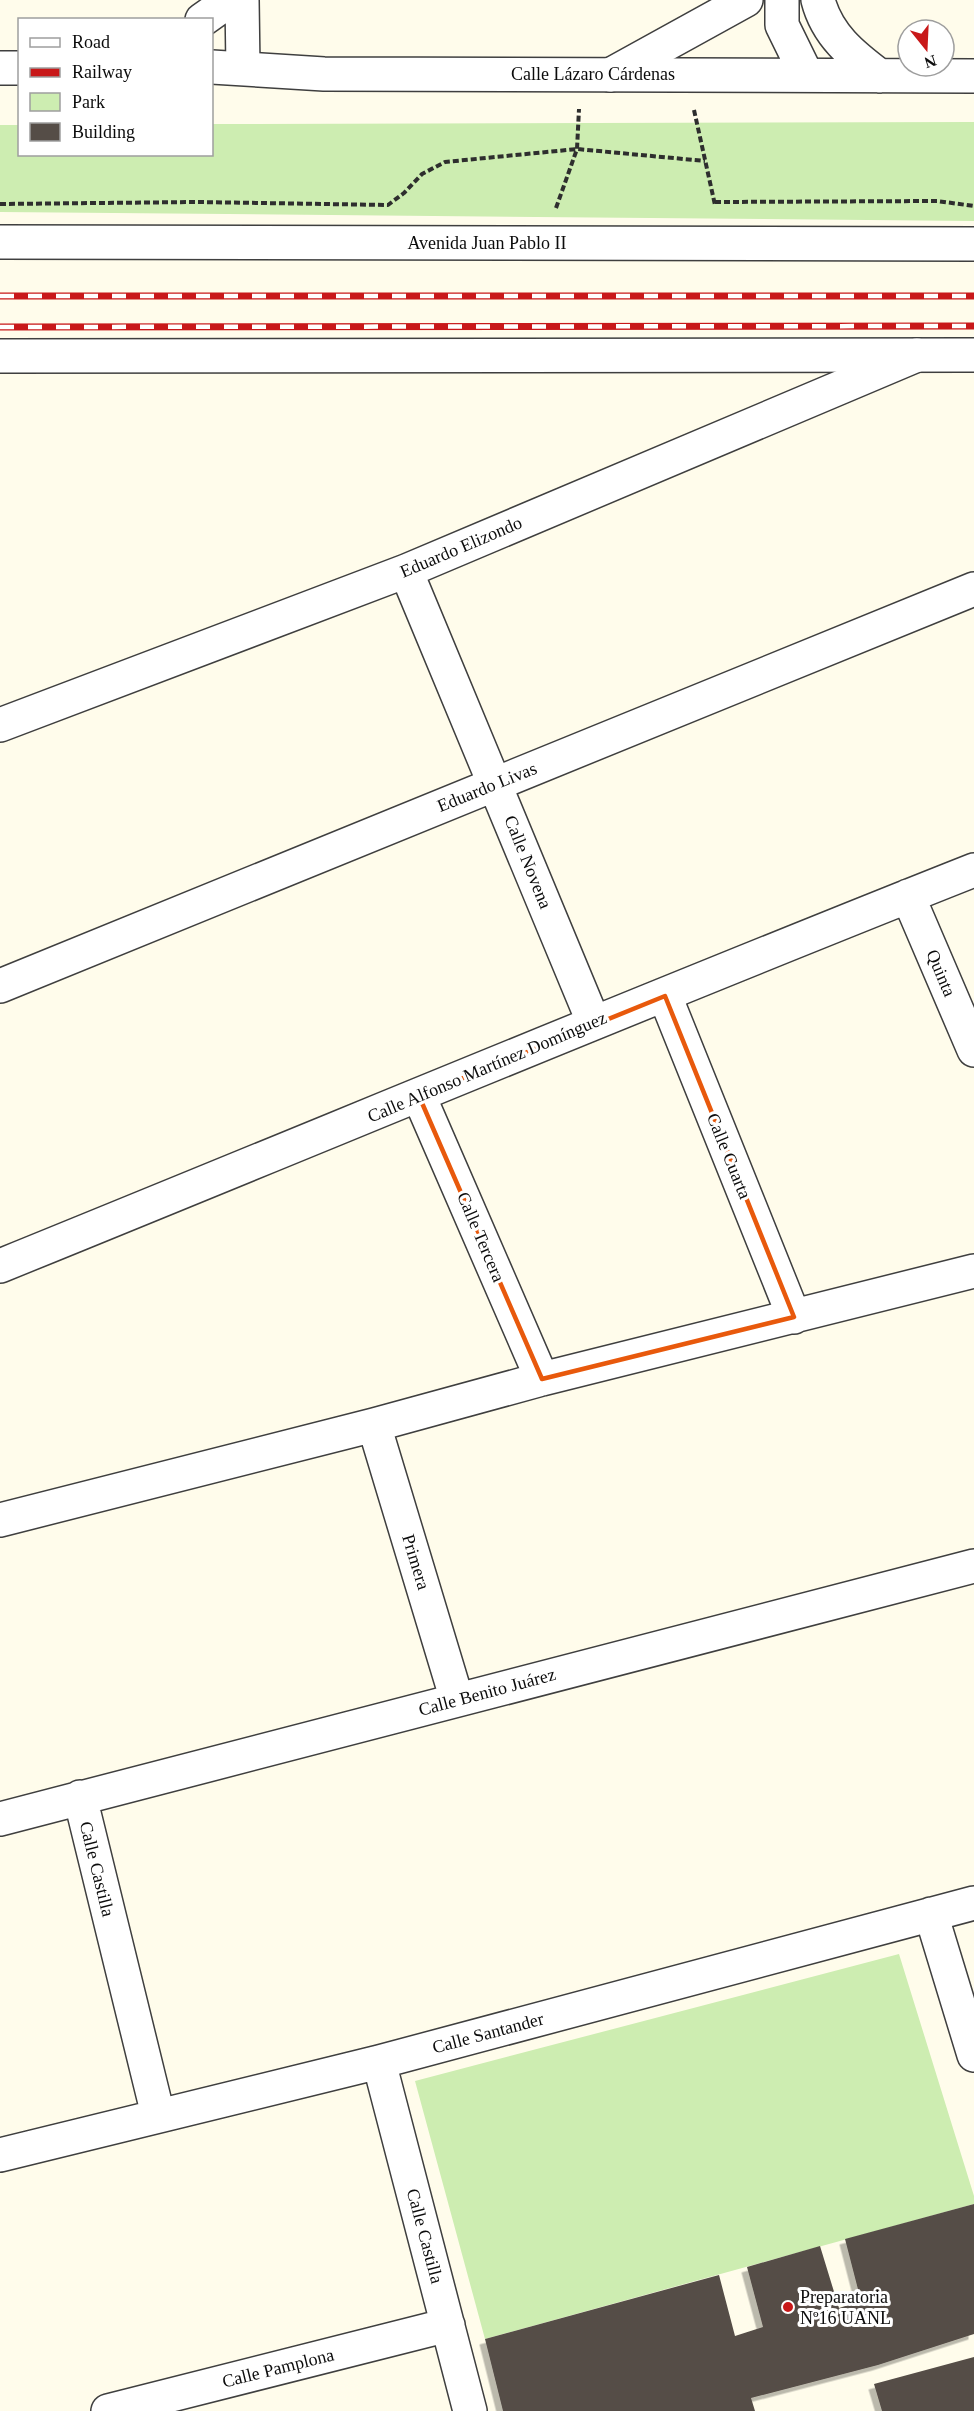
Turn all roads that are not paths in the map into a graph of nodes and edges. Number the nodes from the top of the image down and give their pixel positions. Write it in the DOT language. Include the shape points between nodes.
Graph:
graph roads {
  1 [pos="230,0"];
  2 [pos="242,0"];
  3 [pos="746,0"];
  4 [pos="782,0"];
  5 [pos="818,0"];
  6 [pos="205,18"];
  7 [pos="0,68"];
  8 [pos="18,68"];
  9 [pos="227,68"];
  10 [pos="806,74"];
  11 [pos="596,75"];
  12 [pos="880,76"];
  13 [pos="974,76"];
  14 [pos="0,242"];
  15 [pos="974,244"];
  16 [pos="917,355"];
  17 [pos="974,355"];
  18 [pos="0,356"];
  19 [pos="406,571"];
  20 [pos="974,589"];
  21 [pos="0,725"];
  22 [pos="496,784"];
  23 [pos="974,870"];
  24 [pos="908,896"];
  25 [pos="0,986"];
  26 [pos="665,996"];
  27 [pos="593,1021"];
  28 [pos="974,1050"];
  29 [pos="419,1096"];
  30 [pos="0,1266"];
  31 [pos="974,1271"];
  32 [pos="794,1317"];
  33 [pos="542,1379"];
  34 [pos="374,1425"];
  35 [pos="0,1520"];
  36 [pos="974,1566"];
  37 [pos="457,1700"];
  38 [pos="80,1797"];
  39 [pos="0,1819"];
  40 [pos="974,1903"];
  41 [pos="931,1914"];
  42 [pos="974,2055"];
  43 [pos="379,2062"];
  44 [pos="158,2115"];
  45 [pos="0,2155"];
  46 [pos="448,2325"];
  47 [pos="108,2411"];
  48 [pos="470,2411"];
  1 -- 6 [label="street"];
  2 -- 9 [label="street"];
  3 -- 11 [label="street"];
  4 -- 10 [label="street" via="782,25"];
  5 -- 12 [label="street" via="830,31 850,54"];
  7 -- 8 [label="street"];
  9 -- 11 [label="street, Calle Lázaro Cárdenas" via="324,74"];
  10 -- 11 [label="street, Calle Lázaro Cárdenas"];
  10 -- 12 [label="street, Calle Lázaro Cárdenas"];
  12 -- 13 [label="street, Calle Lázaro Cárdenas"];
  14 -- 15 [label="street, Avenida Juan Pablo II"];
  16 -- 17 [label="street"];
  16 -- 18 [label="street"];
  16 -- 19 [label="street, Eduardo Elizondo"];
  19 -- 21 [label="street, Eduardo Elizondo"];
  19 -- 22 [label="street, Calle Novena"];
  20 -- 22 [label="street, Eduardo Livas"];
  22 -- 25 [label="street, Eduardo Livas"];
  22 -- 27 [label="street, Calle Novena"];
  23 -- 24 [label="street, Calle Alfonso Martínez Domínguez"];
  24 -- 26 [label="street, Calle Alfonso Martínez Domínguez"];
  24 -- 28 [label="street, Quinta"];
  26 -- 27 [label="street, Calle Alfonso Martínez Domínguez"];
  26 -- 32 [label="street, Calle Cuarta"];
  27 -- 29 [label="street, Calle Alfonso Martínez Domínguez"];
  29 -- 30 [label="street, Calle Alfonso Martínez Domínguez"];
  29 -- 33 [label="street, Calle Tercera"];
  31 -- 32 [label="street"];
  32 -- 33 [label="street"];
  33 -- 34 [label="street"];
  34 -- 35 [label="street"];
  34 -- 37 [label="street, Primera"];
  36 -- 37 [label="street, Calle Benito Juárez"];
  37 -- 38 [label="street, Calle Benito Juárez"];
  38 -- 39 [label="street, Calle Benito Juárez"];
  38 -- 44 [label="street, Calle Castilla"];
  40 -- 41 [label="street, Calle Santander"];
  41 -- 42 [label="street"];
  41 -- 43 [label="street, Calle Santander"];
  43 -- 44 [label="street, Calle Santander"];
  43 -- 46 [label="street, Calle Castilla"];
  44 -- 45 [label="street, Calle Santander"];
  46 -- 47 [label="street, Calle Pamplona"];
  46 -- 48 [label="street, Calle Castilla"];
}
